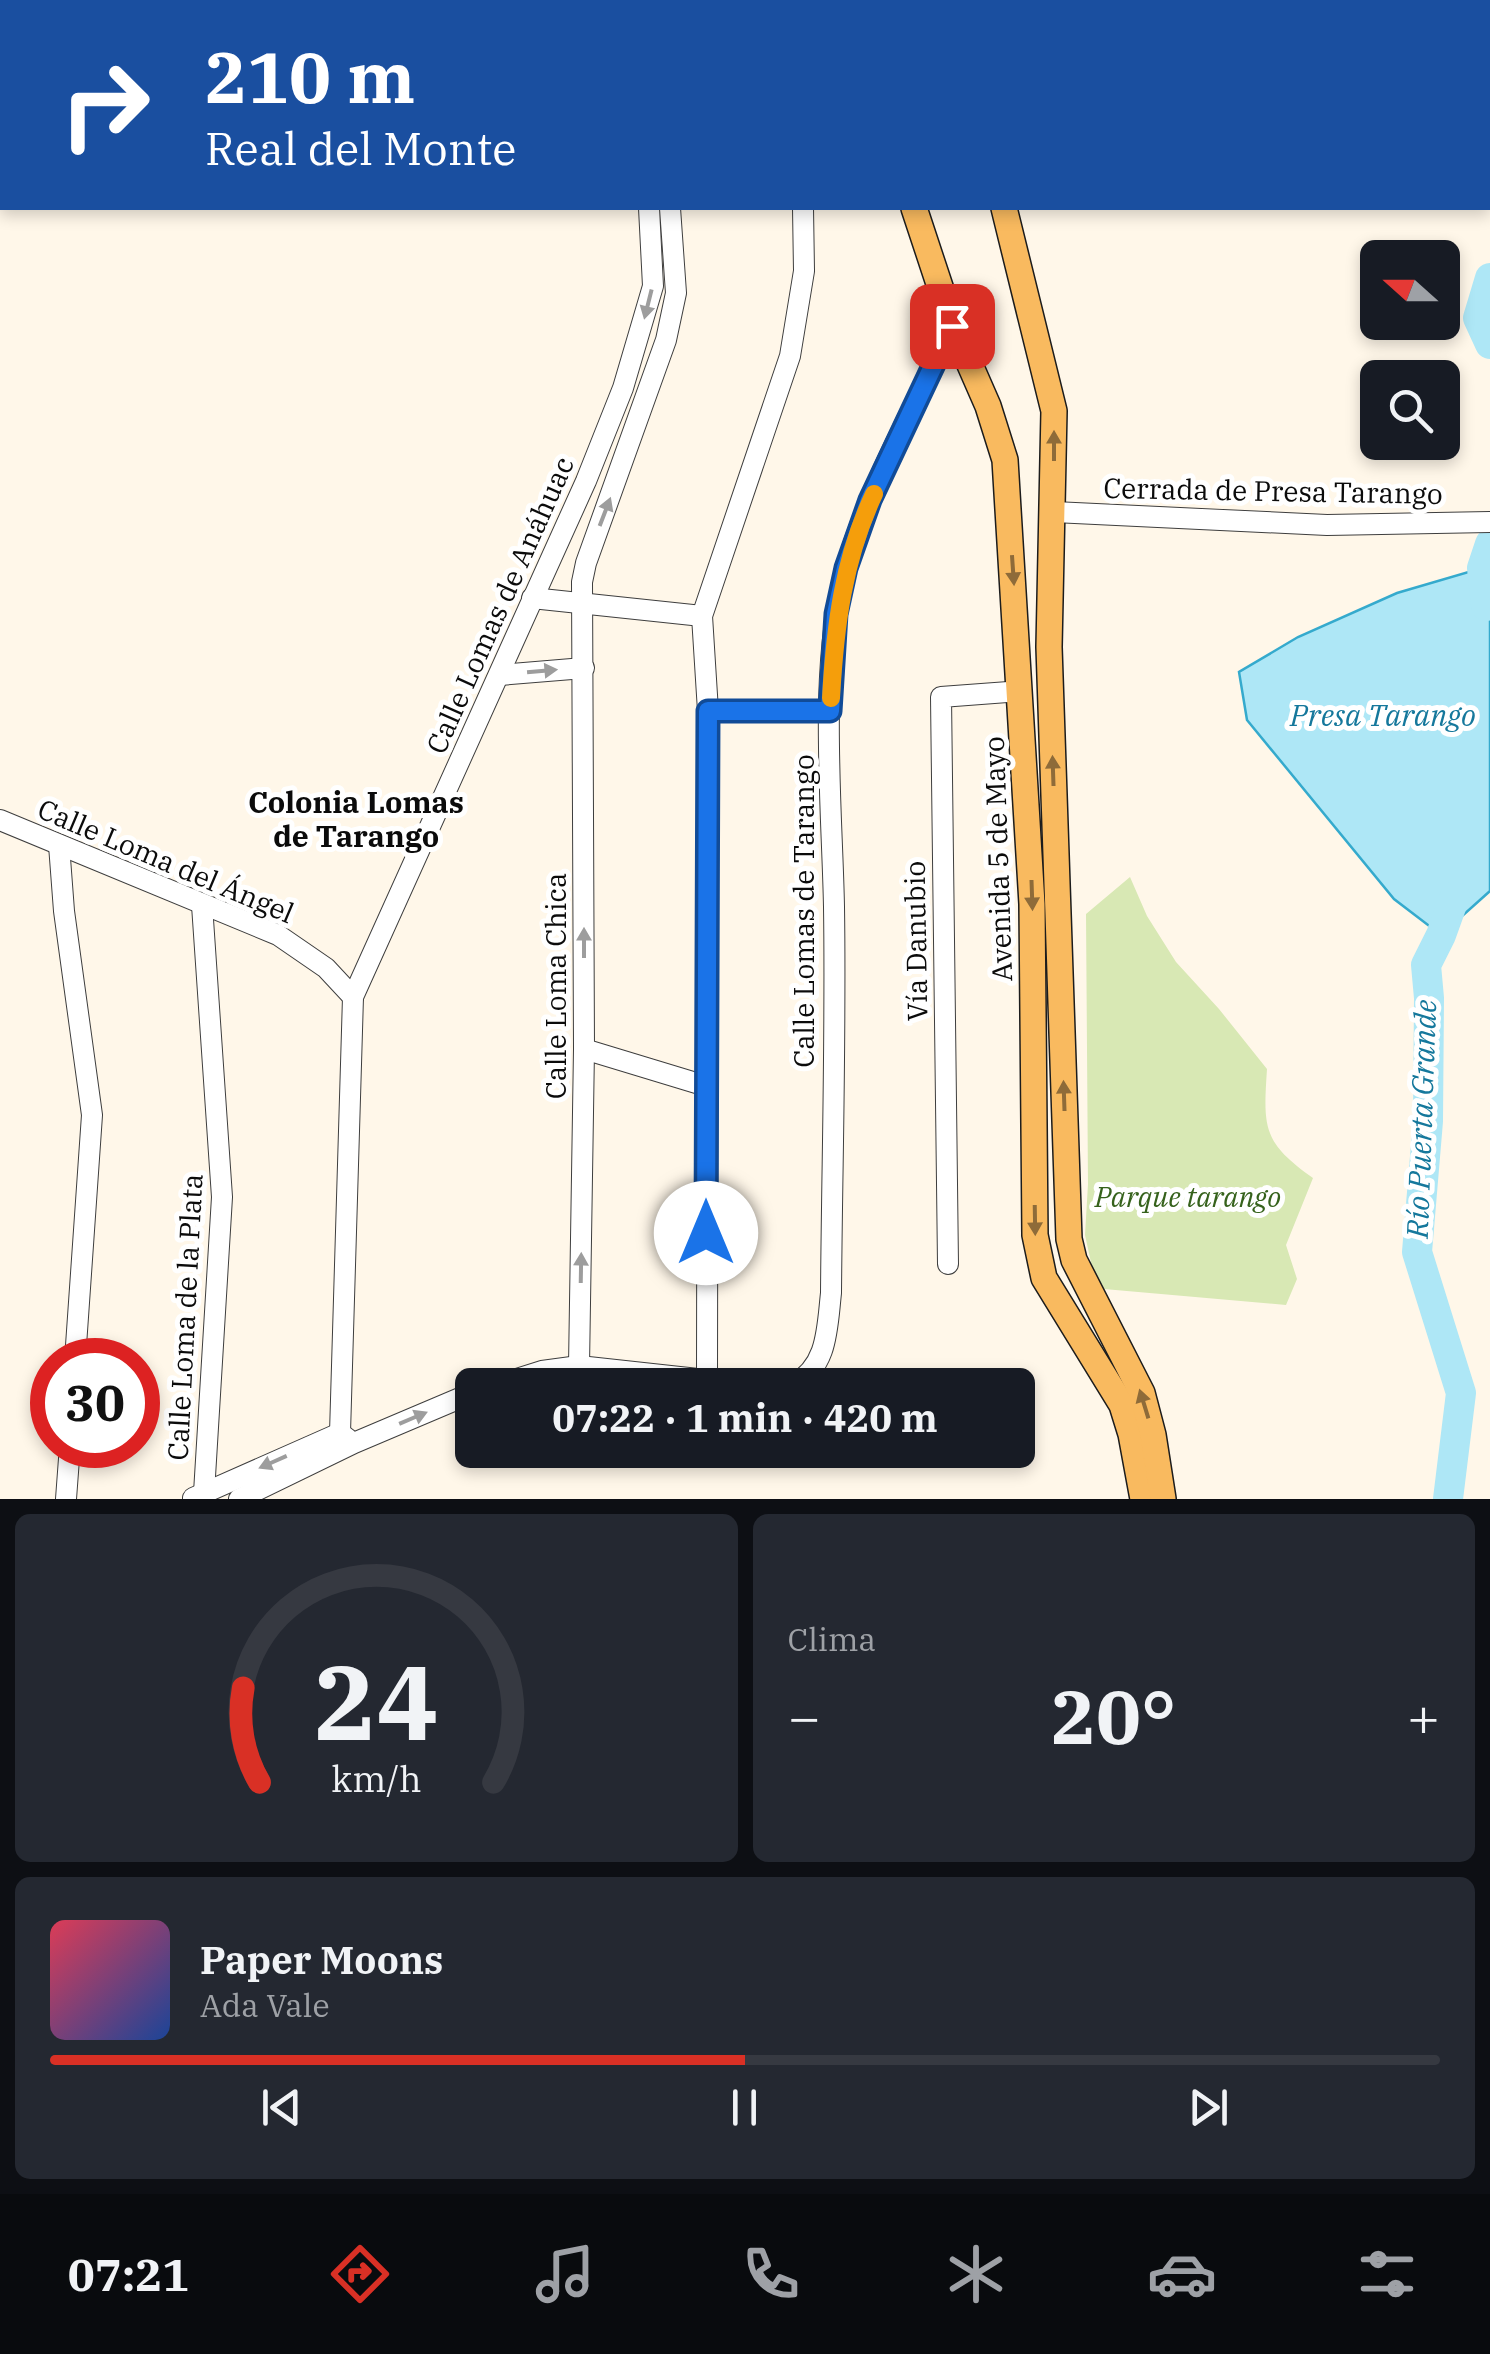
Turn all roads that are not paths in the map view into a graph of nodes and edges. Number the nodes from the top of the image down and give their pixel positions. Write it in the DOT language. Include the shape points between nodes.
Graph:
graph roads {
  1 [pos="649,210"];
  2 [pos="670,210"];
  3 [pos="803,210"];
  4 [pos="915,210"];
  5 [pos="1004,210"];
  6 [pos="952,326"];
  7 [pos="1054,512"];
  8 [pos="1490,522"];
  9 [pos="532,598"];
  10 [pos="584,606"];
  11 [pos="702,616"];
  12 [pos="584,668"];
  13 [pos="500,674"];
  14 [pos="1021,692"];
  15 [pos="708,711"];
  16 [pos="830,711"];
  17 [pos="0,820"];
  18 [pos="59,845"];
  19 [pos="202,905"];
  20 [pos="353,997"];
  21 [pos="584,1049"];
  22 [pos="706,1086"];
  23 [pos="948,1264"];
  24 [pos="77,1338"];
  25 [pos="579,1366"];
  26 [pos="564,1368"];
  27 [pos="595,1368"];
  28 [pos="715,1368"];
  29 [pos="813,1368"];
  30 [pos="455,1399"];
  31 [pos="347,1438"];
  32 [pos="68,1468"];
  33 [pos="198,1496"];
  34 [pos="66,1499"];
  35 [pos="239,1499"];
  36 [pos="1143,1499"];
  37 [pos="1164,1499"];
  1 -- 9 [label="street, Calle Lomas de Anáhuac, one-way" via="653,286 642,327 586,481"];
  10 -- 2 [label="street, Calle Lomas de Anáhuac, one-way" via="586,562 666,340 676,293"];
  3 -- 11 [label="street" via="804,271 790,356"];
  4 -- 6 [label="main road, Avenida 5 de Mayo"];
  7 -- 5 [label="main road, Avenida 5 de Mayo, one-way" via="1054,411"];
  6 -- 14 [label="main road, Avenida 5 de Mayo, one-way" via="1005,460"];
  6 -- 16 [label="street, Calle Lomas de Tarango" via="870,500 846,568"];
  7 -- 8 [label="street, Cerrada de Presa Tarango" via="1327,525"];
  37 -- 7 [label="main road, Avenida 5 de Mayo, one-way" via="1142,1393 1068,1239 1049,660"];
  9 -- 10 [label="street"];
  9 -- 13 [label="street, Calle Lomas de Anáhuac"];
  10 -- 11 [label="street"];
  10 -- 12 [label="street, Calle Loma Chica"];
  11 -- 15 [label="street"];
  13 -- 12 [label="street, one-way"];
  21 -- 12 [label="street, Calle Loma Chica, one-way"];
  13 -- 20 [label="street, Calle Lomas de Anáhuac"];
  14 -- 23 [label="street, Vía Danubio" via="941,697"];
  14 -- 36 [label="main road, Avenida 5 de Mayo, one-way" via="1032,904 1035,1234 1044,1278 1122,1405"];
  15 -- 16 [label="street"];
  15 -- 22 [label="street"];
  16 -- 29 [label="street, Calle Lomas de Tarango" via="831,1293 826,1339"];
  17 -- 18 [label="street, Calle Loma del Ángel"];
  18 -- 19 [label="street, Calle Loma del Ángel"];
  18 -- 24 [label="street" via="92,1115"];
  19 -- 20 [label="street, Calle Loma del Ángel" via="278,935 326,968"];
  19 -- 33 [label="street, Calle Loma de la Plata" via="222,1197"];
  20 -- 31 [label="street, Calle Lomas de Anáhuac"];
  21 -- 22 [label="street"];
  25 -- 21 [label="street, Calle Loma Chica, one-way"];
  22 -- 28 [label="street"];
  25 -- 26 [label="street"];
  25 -- 27 [label="street"];
  31 -- 30 [label="street, one-way"];
  31 -- 33 [label="street, one-way"];
  31 -- 35 [label="street"];
  32 -- 34 [label="street"];
}
